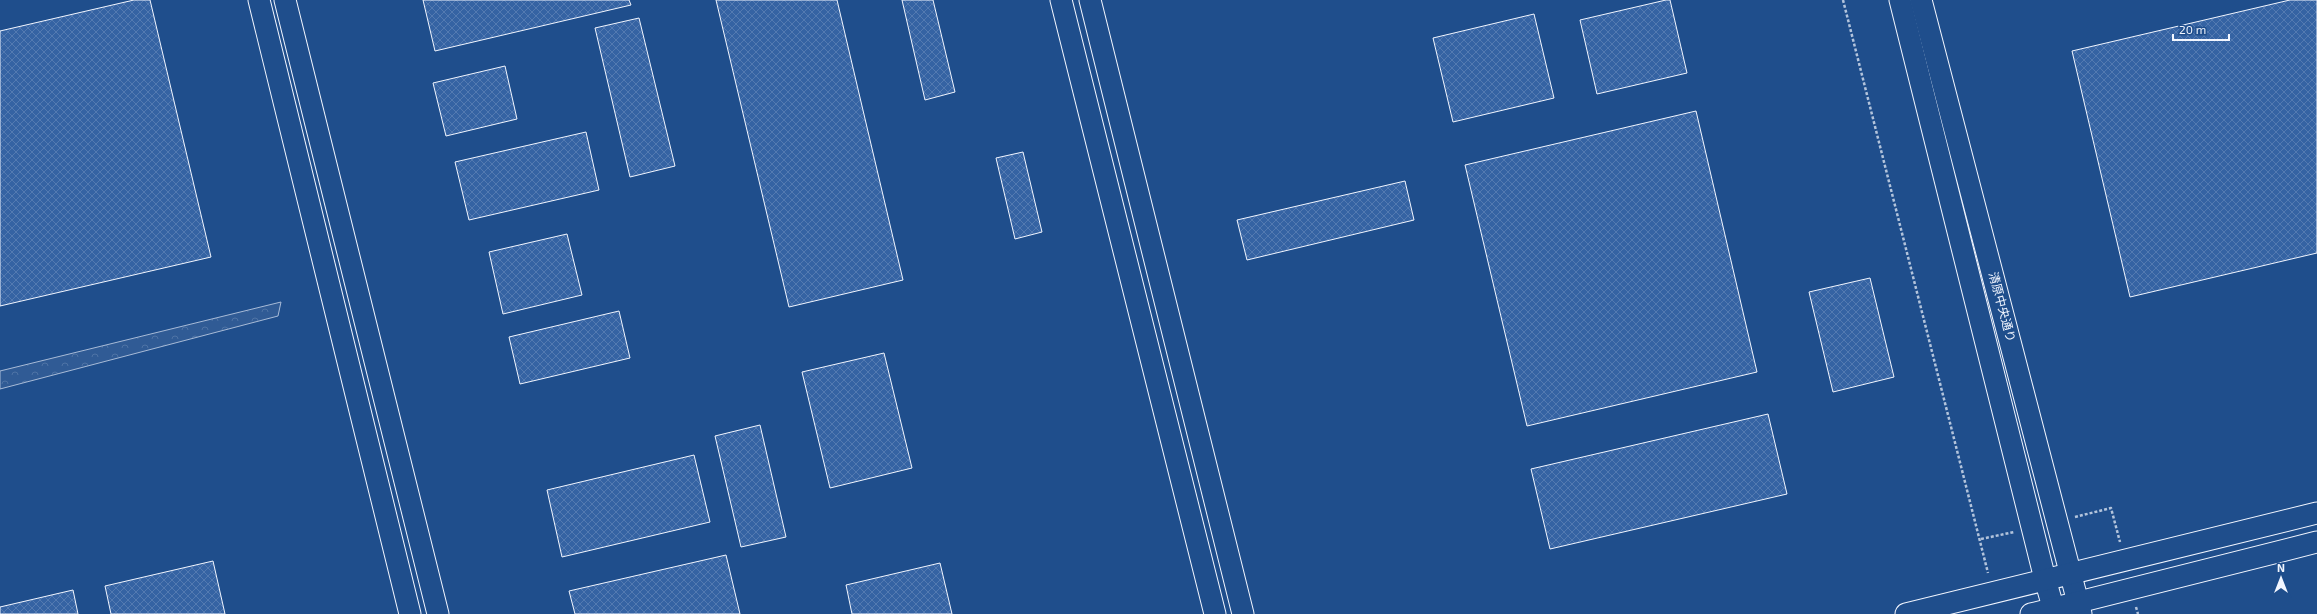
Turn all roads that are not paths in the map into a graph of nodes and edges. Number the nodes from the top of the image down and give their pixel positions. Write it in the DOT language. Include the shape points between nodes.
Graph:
graph roads {
  1 [pos="258,0"];
  2 [pos="285,0"];
  3 [pos="1061,0"];
  4 [pos="1090,0"];
  5 [pos="1900,0"];
  6 [pos="1921,0"];
  7 [pos="2317,513"];
  8 [pos="2317,542"];
  9 [pos="2070,573"];
  10 [pos="2044,579"];
  11 [pos="2079,608"];
  12 [pos="2054,611"];
  13 [pos="410,614"];
  14 [pos="438,614"];
  15 [pos="1215,614"];
  16 [pos="1243,614"];
  17 [pos="1906,614"];
  18 [pos="2031,614"];
  1 -- 13 [label="street"];
  2 -- 14 [label="street"];
  3 -- 15 [label="street"];
  4 -- 16 [label="street"];
  5 -- 10 [label="street, 清原中央通り"];
  6 -- 9 [label="street, 清原中央通り"];
  7 -- 9 [label="street"];
  8 -- 11 [label="street"];
  9 -- 10 [label="street"];
  9 -- 11 [label="street, 清原中央通り"];
  10 -- 12 [label="street, 清原中央通り"];
  10 -- 17 [label="street"];
  11 -- 12 [label="street"];
  12 -- 18 [label="street"];
}
